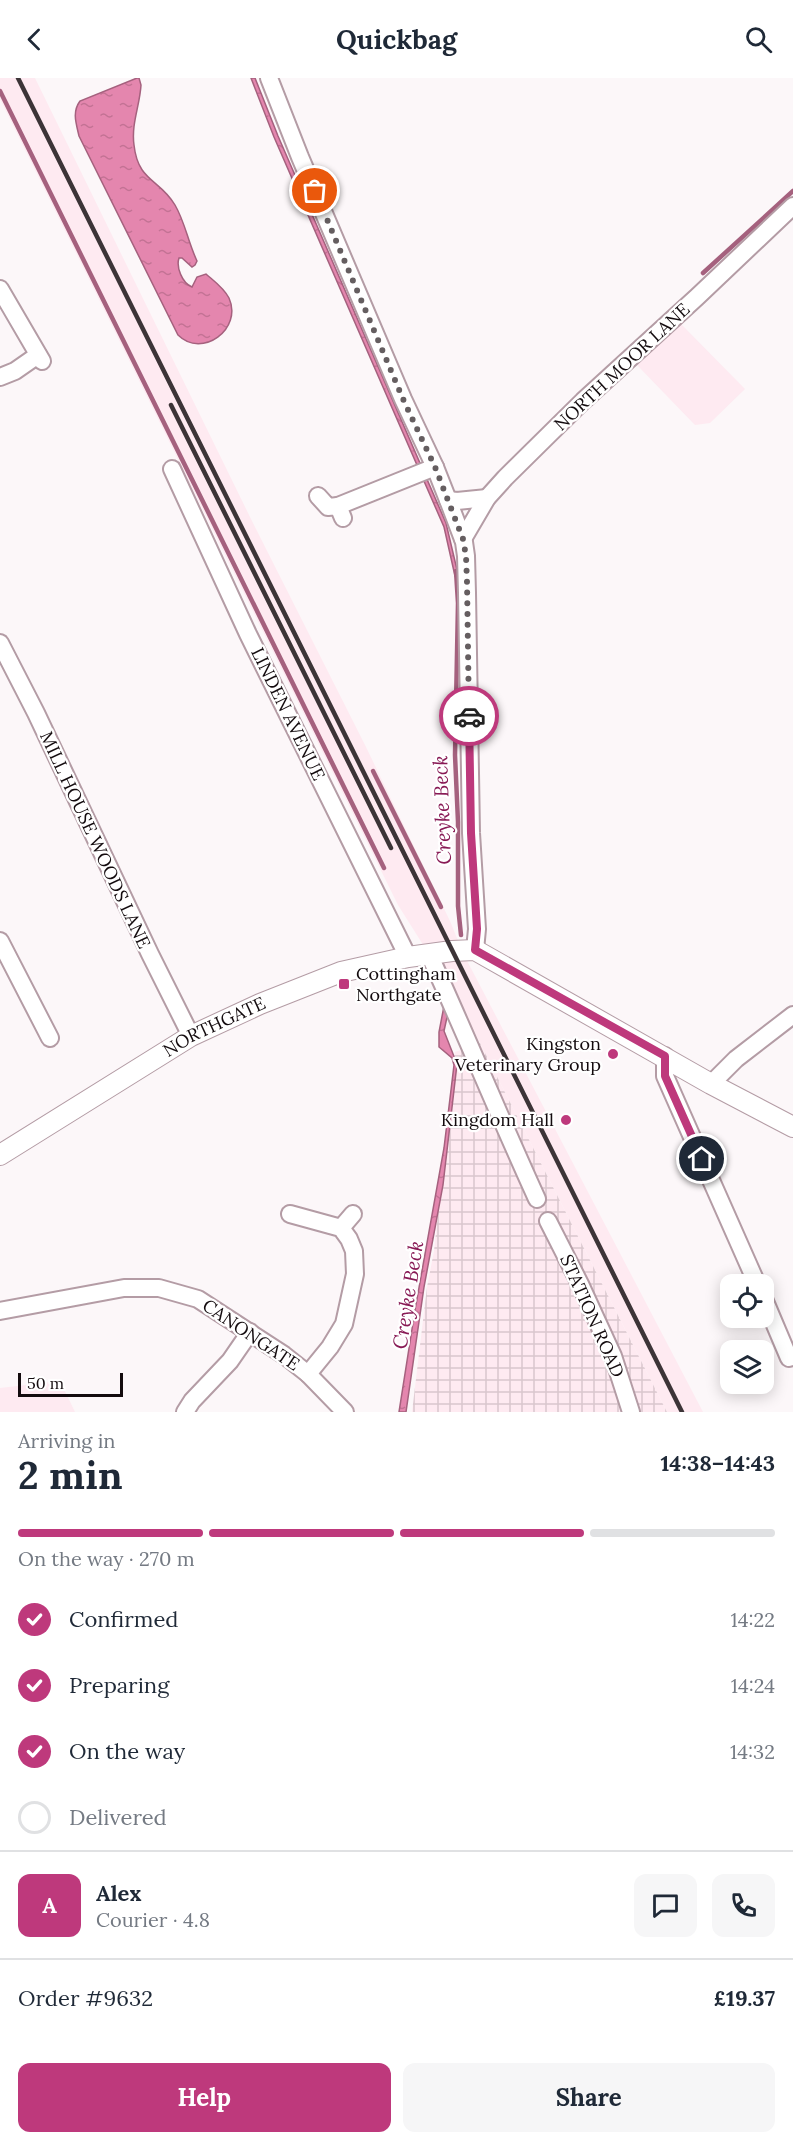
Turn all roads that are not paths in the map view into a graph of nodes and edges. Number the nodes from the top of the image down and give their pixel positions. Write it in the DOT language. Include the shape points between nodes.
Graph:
graph roads {
  1 [pos="269,78"];
  2 [pos="793,206"];
  3 [pos="0,289"];
  4 [pos="0,377"];
  5 [pos="172,469"];
  6 [pos="427,471"];
  7 [pos="318,496"];
  8 [pos="487,498"];
  9 [pos="448,500"];
  10 [pos="463,539"];
  11 [pos="0,643"];
  12 [pos="0,941"];
  13 [pos="475,950"];
  14 [pos="429,954"];
  15 [pos="408,957"];
  16 [pos="793,1015"];
  17 [pos="49,1027"];
  18 [pos="191,1036"];
  19 [pos="665,1056"];
  20 [pos="711,1084"];
  21 [pos="793,1127"];
  22 [pos="0,1155"];
  23 [pos="537,1199"];
  24 [pos="290,1213"];
  25 [pos="353,1214"];
  26 [pos="548,1221"];
  27 [pos="341,1228"];
  28 [pos="753,1274"];
  29 [pos="0,1311"];
  30 [pos="774,1323"];
  31 [pos="250,1332"];
  32 [pos="789,1358"];
  33 [pos="308,1374"];
  34 [pos="185,1412"];
  35 [pos="345,1412"];
  36 [pos="631,1412"];
  1 -- 6 [label="street" via="394,378"];
  2 -- 8 [label="street, NORTH MOOR LANE" via="583,401"];
  3 -- 4 [label="street" via="40,358"];
  5 -- 15 [label="street, LINDEN AVENUE" via="248,634"];
  6 -- 7 [label="street" via="340,512 328,507"];
  6 -- 9 [label="street"];
  8 -- 9 [label="street"];
  8 -- 10 [label="street, NORTH MOOR LANE"];
  9 -- 10 [label="street"];
  10 -- 13 [label="street"];
  11 -- 18 [label="street, MILL HOUSE WOODS LANE"];
  12 -- 17 [label="street"];
  13 -- 14 [label="street, NORTHGATE"];
  13 -- 19 [label="street"];
  14 -- 15 [label="street, NORTHGATE"];
  14 -- 23 [label="street"];
  15 -- 18 [label="street, NORTHGATE" via="341,972"];
  16 -- 20 [label="street" via="736,1059"];
  18 -- 22 [label="street, NORTHGATE"];
  19 -- 20 [label="street"];
  19 -- 28 [label="street" via="665,1076"];
  20 -- 21 [label="street"];
  24 -- 27 [label="street"];
  25 -- 27 [label="street"];
  26 -- 36 [label="street, STATION ROAD" via="613,1356"];
  27 -- 33 [label="street" via="354,1251 355,1274 344,1324"];
  29 -- 31 [label="street, CANONGATE" via="124,1287 159,1288 198,1299"];
  30 -- 32 [label="street"];
  31 -- 33 [label="street, CANONGATE"];
  31 -- 34 [label="street" via="230,1362"];
  33 -- 35 [label="street, CANONGATE"];
}
